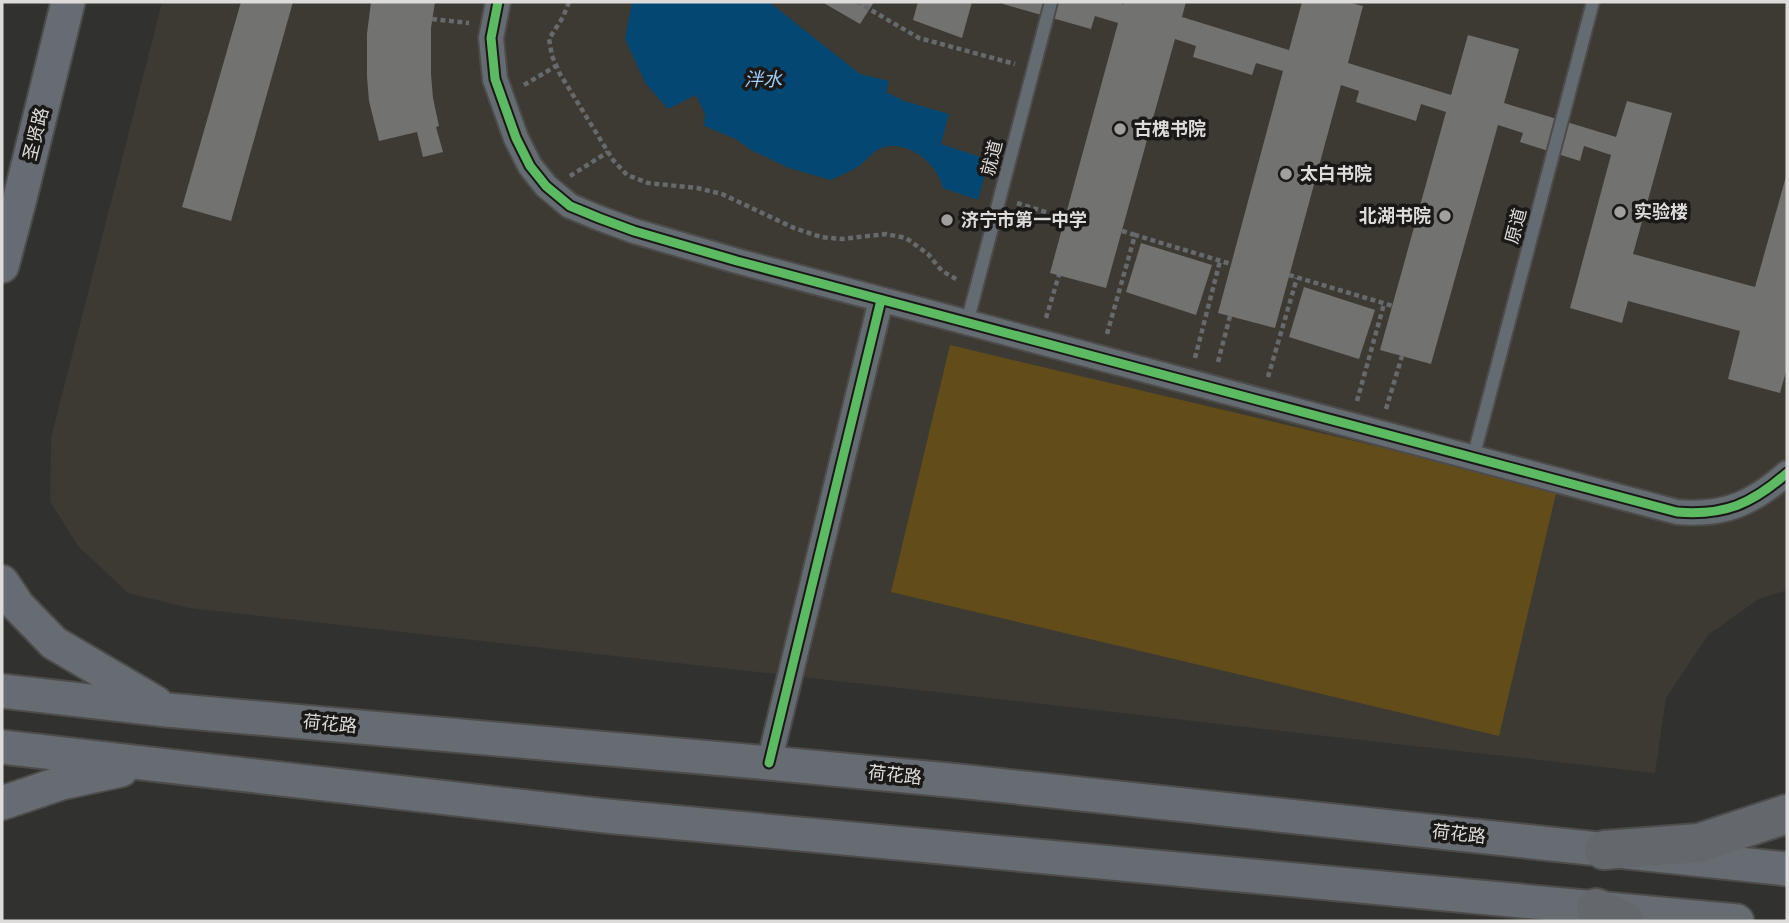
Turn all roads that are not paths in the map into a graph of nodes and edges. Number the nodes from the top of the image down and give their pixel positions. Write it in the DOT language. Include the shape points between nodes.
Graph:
graph roads {
  1 [pos="68,2"];
  2 [pos="1051,2"];
  3 [pos="1593,2"];
  4 [pos="496,14"];
  5 [pos="2,266"];
  6 [pos="881,300"];
  7 [pos="967,323"];
  8 [pos="1473,458"];
  9 [pos="1787,473"];
  10 [pos="2,582"];
  11 [pos="2,691"];
  12 [pos="167,710"];
  13 [pos="2,747"];
  14 [pos="769,763"];
  15 [pos="147,764"];
  16 [pos="2,803"];
  17 [pos="1787,814"];
  18 [pos="1604,850"];
  19 [pos="1787,869"];
  20 [pos="1610,915"];
  21 [pos="1737,921"];
  1 -- 5 [label="main road, 圣贤路"];
  2 -- 7 [label="lane, 就道"];
  3 -- 8 [label="lane, 原道"];
  4 -- 6 [label="street" via="491,38 495,79 516,138 530,166 570,206 634,231"];
  6 -- 7 [label="street"];
  6 -- 14 [label="street"];
  7 -- 8 [label="street"];
  8 -- 9 [label="street" via="1655,507 1701,514 1739,505"];
  10 -- 12 [label="main road" via="54,643"];
  11 -- 12 [label="main road, 荷花路"];
  12 -- 14 [label="main road, 荷花路"];
  13 -- 15 [label="main road"];
  14 -- 18 [label="main road, 荷花路"];
  15 -- 16 [label="main road" via="61,783"];
  15 -- 20 [label="main road" via="606,816"];
  17 -- 18 [label="highway" via="1699,843"];
  18 -- 19 [label="main road, 荷花路"];
  20 -- 21 [label="main road"];
}
